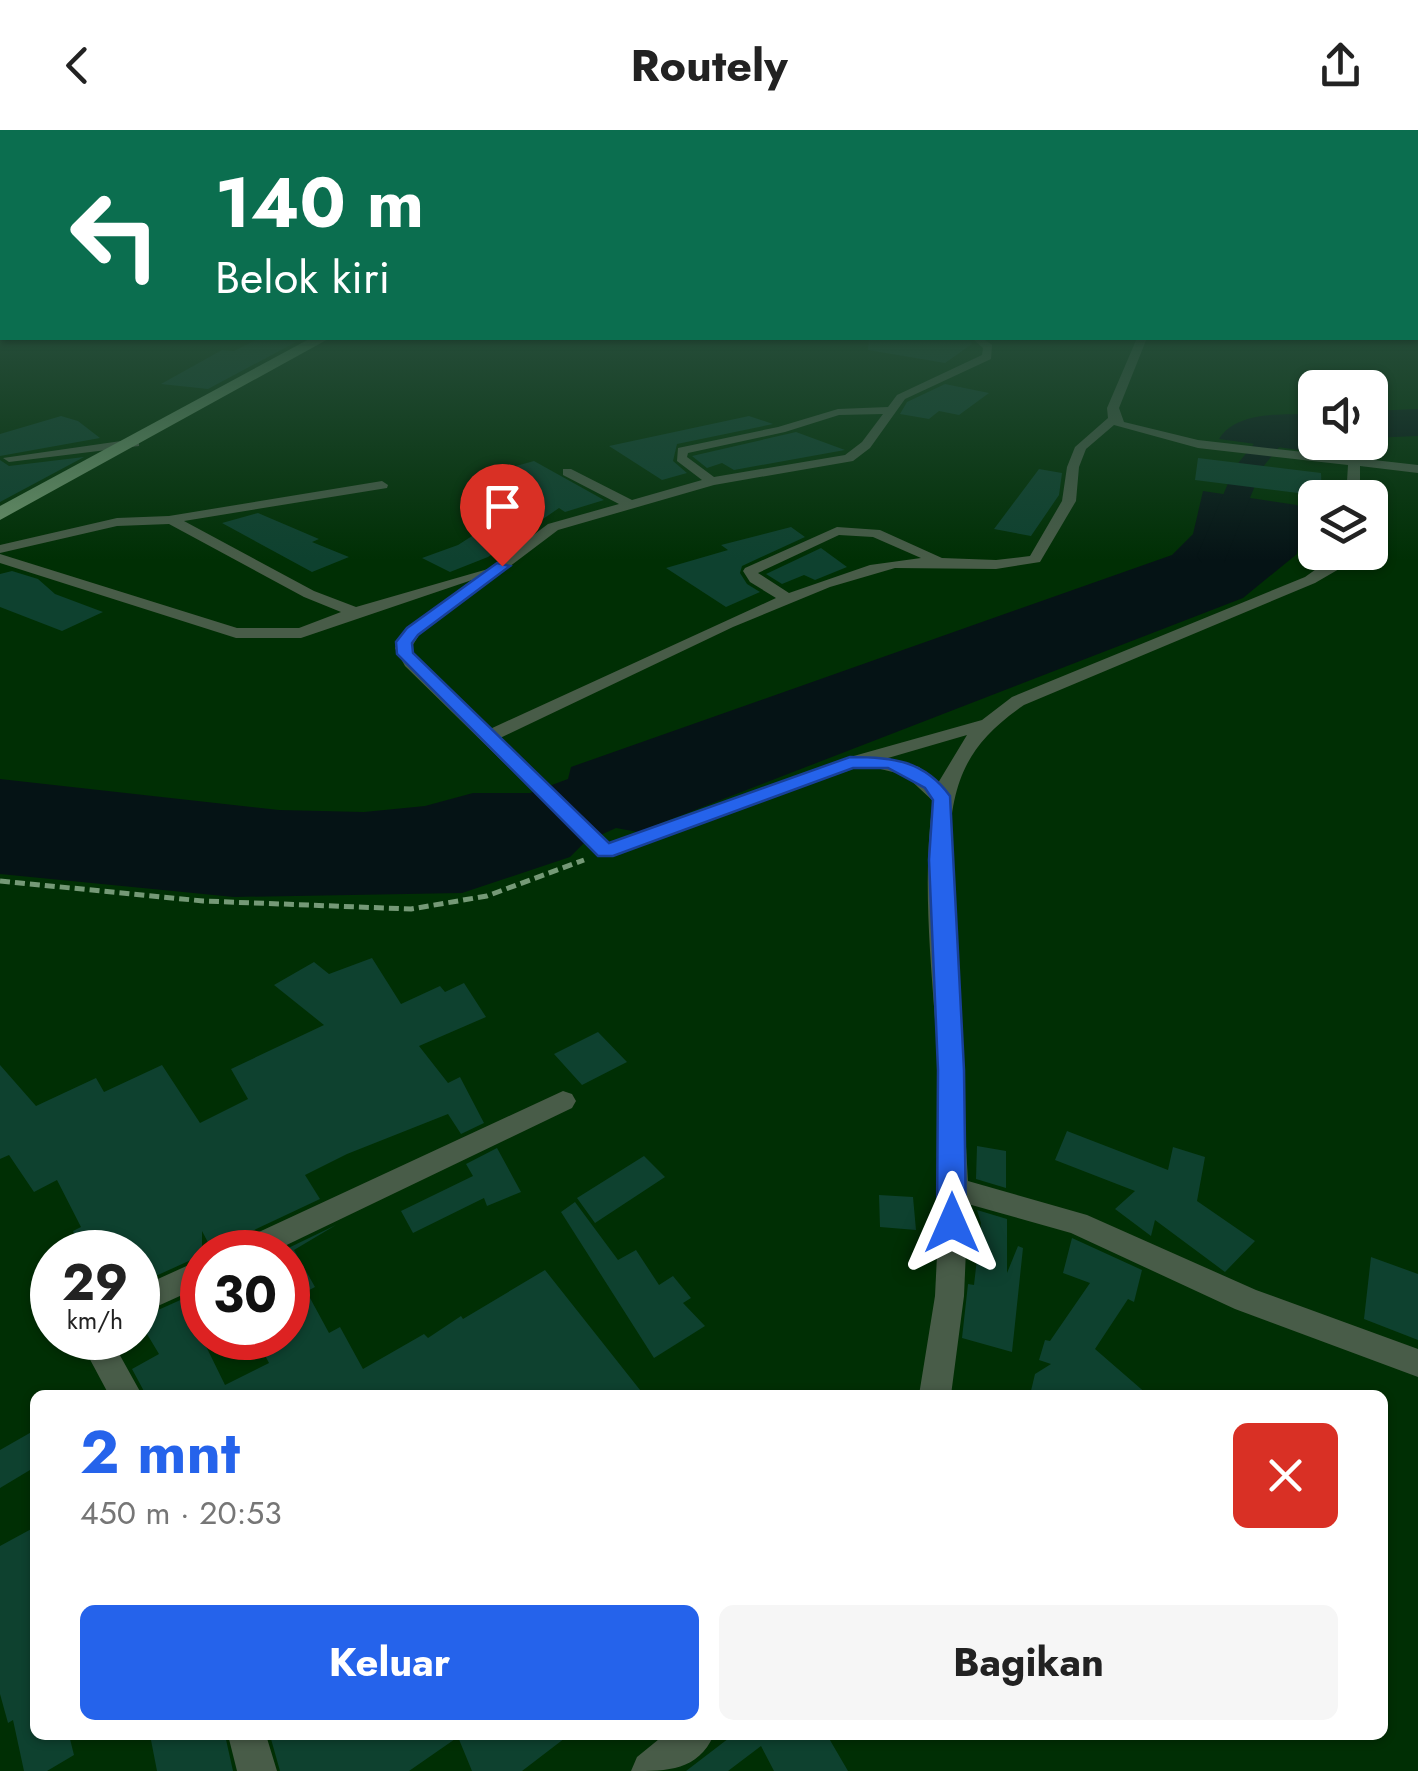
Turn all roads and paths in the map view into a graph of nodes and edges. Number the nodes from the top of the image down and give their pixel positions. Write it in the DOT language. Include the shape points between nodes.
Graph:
graph roads {
  1 [pos="200,407"];
  2 [pos="893,407"];
  3 [pos="1114,407"];
  4 [pos="889,410"];
  5 [pos="1114,419"];
  6 [pos="135,443"];
  7 [pos="9,458"];
  8 [pos="1354,461"];
  9 [pos="1418,468"];
  10 [pos="567,472"];
  11 [pos="1353,480"];
  12 [pos="712,481"];
  13 [pos="382,485"];
  14 [pos="627,504"];
  15 [pos="0,514"];
  16 [pos="171,520"];
  17 [pos="0,549"];
  18 [pos="0,558"];
  19 [pos="940,561"];
  20 [pos="502,566"];
  21 [pos="1327,570"];
  22 [pos="790,600"];
  23 [pos="355,612"];
  24 [pos="983,725"];
  25 [pos="490,736"];
  26 [pos="850,762"];
  27 [pos="943,800"];
  28 [pos="605,851"];
  29 [pos="0,881"];
  30 [pos="562,1101"];
  31 [pos="951,1188"];
  32 [pos="291,1230"];
  33 [pos="106,1360"];
  34 [pos="1418,1363"];
  35 [pos="123,1390"];
  36 [pos="936,1390"];
  37 [pos="248,1740"];
  38 [pos="689,1740"];
  39 [pos="256,1771"];
  40 [pos="651,1771"];
  1 -- 6 [label="main road"];
  2 -- 4 [label="street"];
  3 -- 5 [label="street"];
  4 -- 12 [label="street" via="866,445 848,458"];
  4 -- 12 [label="street" via="838,412 682,451 681,458"];
  5 -- 8 [label="street" via="1143,433 1198,444"];
  5 -- 19 [label="street" via="1081,447 1070,501 1039,556 1005,563"];
  6 -- 7 [label="street"];
  6 -- 15 [label="main road"];
  8 -- 9 [label="street"];
  8 -- 11 [label="street"];
  10 -- 14 [label="street"];
  12 -- 14 [label="street"];
  13 -- 16 [label="street"];
  14 -- 20 [label="street" via="541,532"];
  16 -- 17 [label="street" via="117,522"];
  16 -- 23 [label="street"];
  18 -- 23 [label="street" via="236,633 301,633"];
  19 -- 22 [label="street" via="882,566"];
  19 -- 22 [label="street" via="875,533 836,531 750,571"];
  20 -- 23 [label="street"];
  20 -- 25 [label="street" via="404,642 411,662"];
  21 -- 24 [label="street" via="1030,695"];
  22 -- 25 [label="street"];
  24 -- 26 [label="street"];
  24 -- 27 [label="street"];
  25 -- 28 [label="street"];
  26 -- 27 [label="street" via="909,769"];
  26 -- 28 [label="street"];
  27 -- 31 [label="street"];
  28 -- 29 [label="path" via="504,890 411,909 202,901"];
  30 -- 32 [label="street"];
  31 -- 34 [label="street" via="1077,1222 1246,1300"];
  31 -- 36 [label="street" via="950,1277"];
  33 -- 35 [label="street"];
  37 -- 39 [label="street"];
  38 -- 40 [label="street"];
}
